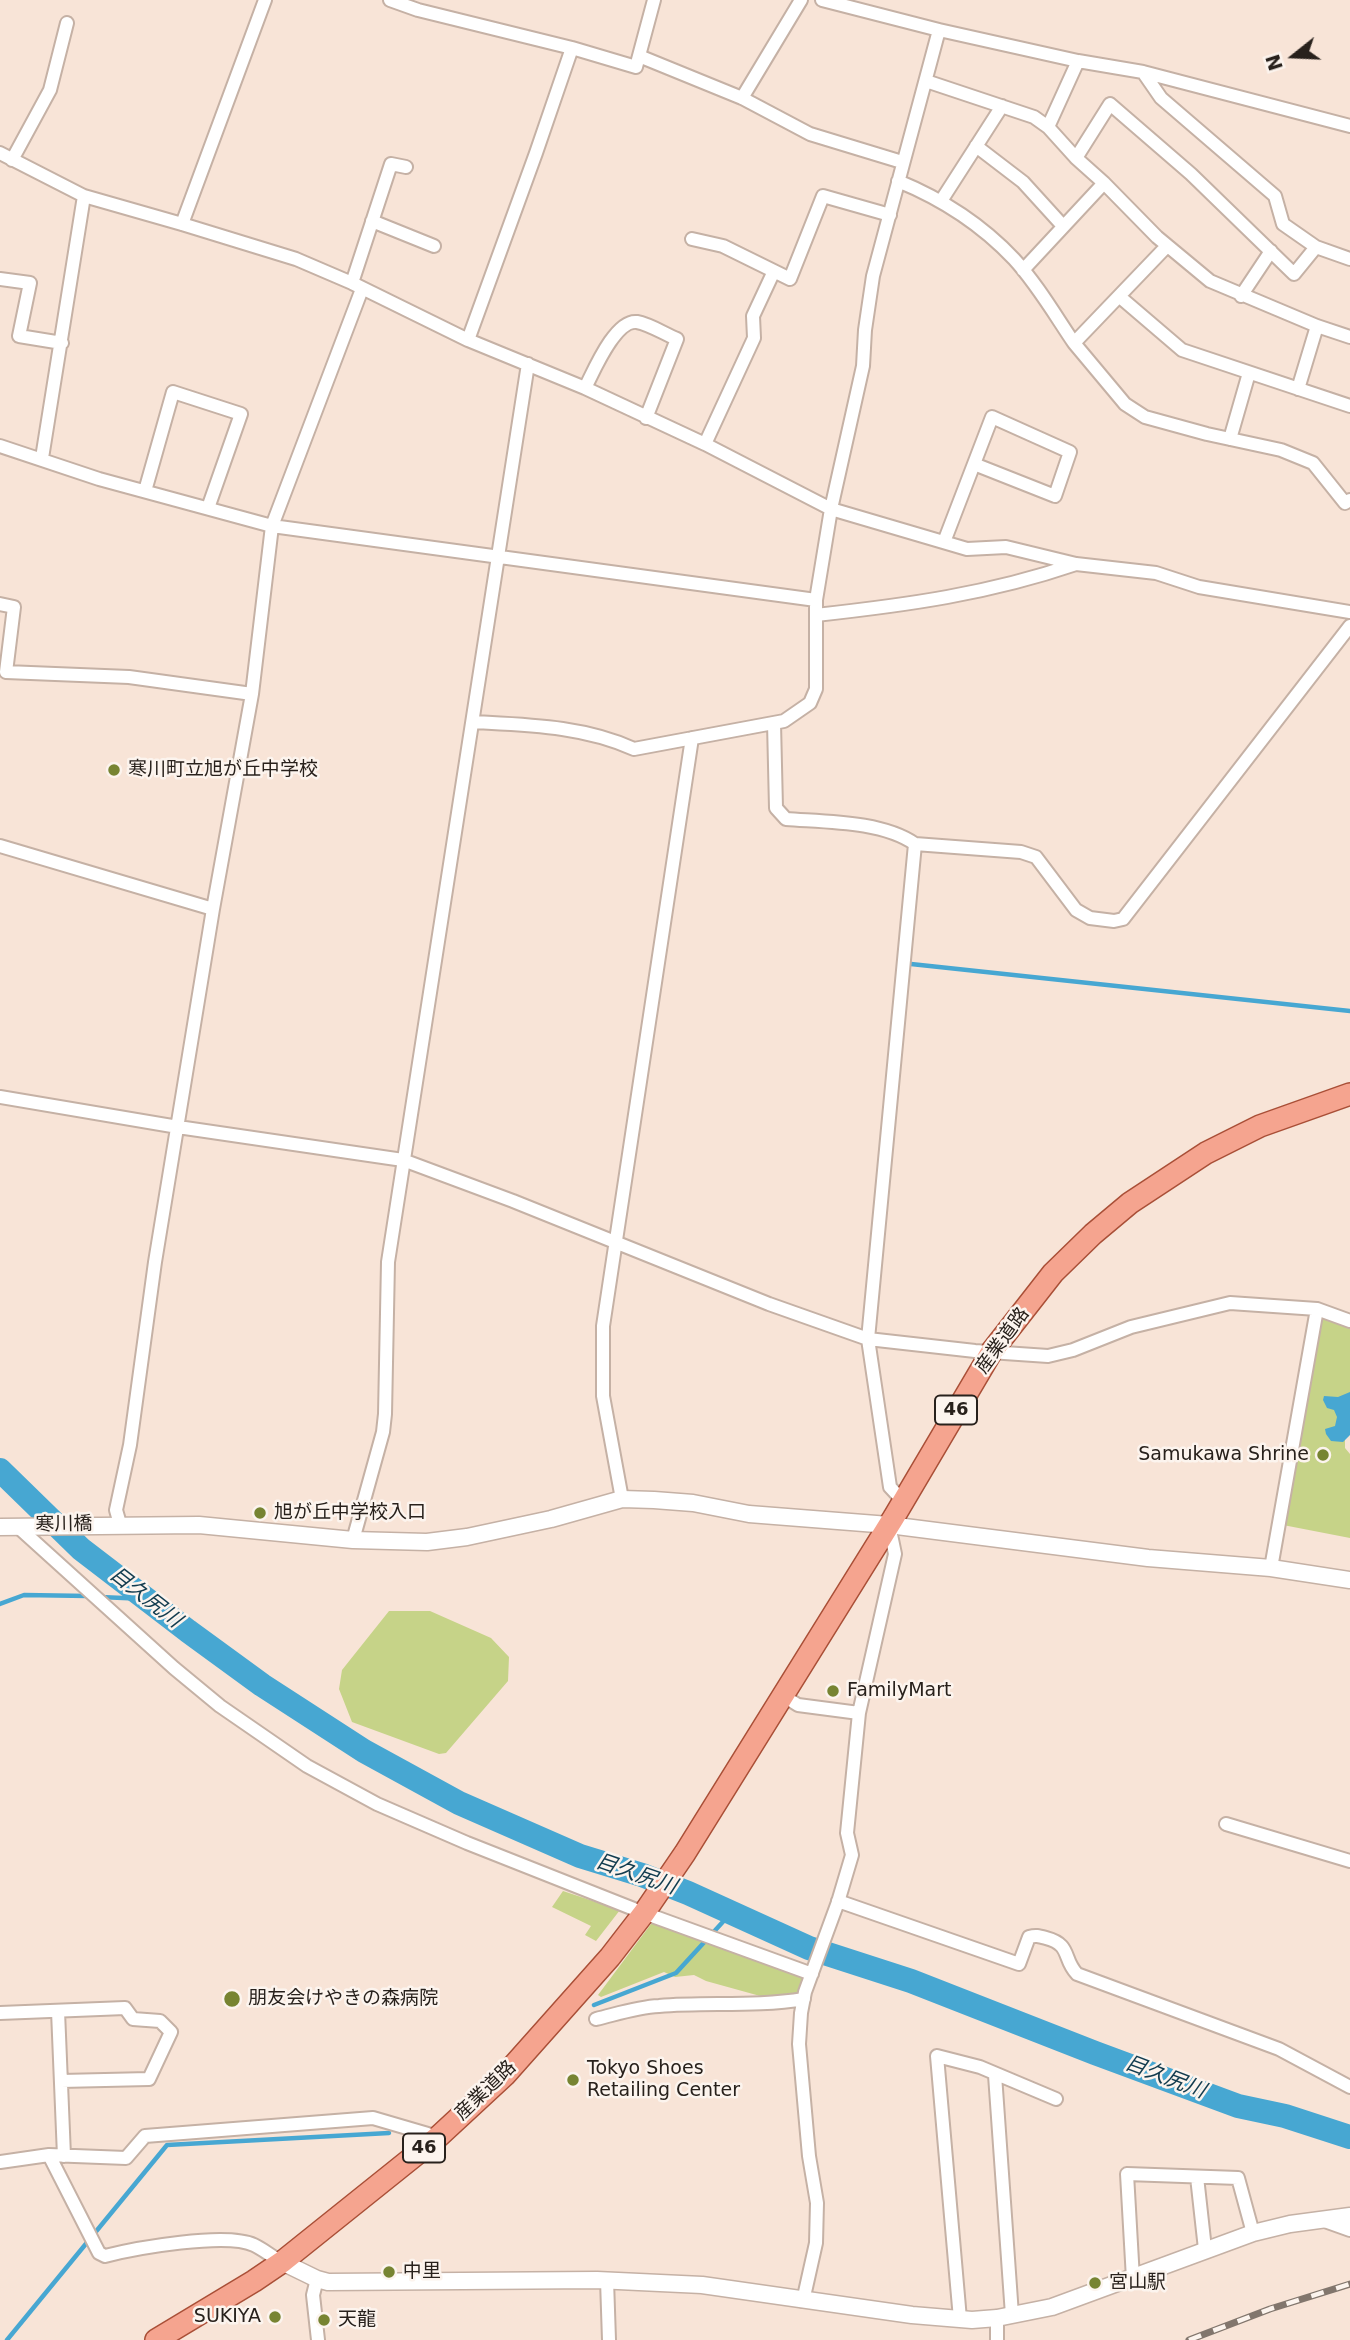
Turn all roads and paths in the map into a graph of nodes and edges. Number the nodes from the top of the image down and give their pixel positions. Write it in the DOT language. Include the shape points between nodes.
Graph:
graph roads {
  1 [pos="265,0"];
  2 [pos="390,0"];
  3 [pos="654,0"];
  4 [pos="801,0"];
  5 [pos="822,0"];
  6 [pos="67,23"];
  7 [pos="939,30"];
  8 [pos="572,48"];
  9 [pos="639,56"];
  10 [pos="1078,61"];
  11 [pos="1143,72"];
  12 [pos="926,81"];
  13 [pos="741,98"];
  14 [pos="1002,106"];
  15 [pos="1350,126"];
  16 [pos="1048,127"];
  17 [pos="976,146"];
  18 [pos="4,156"];
  19 [pos="1076,158"];
  20 [pos="902,162"];
  21 [pos="407,167"];
  22 [pos="898,181"];
  23 [pos="1104,183"];
  24 [pos="85,197"];
  25 [pos="941,201"];
  26 [pos="890,215"];
  27 [pos="372,221"];
  28 [pos="182,224"];
  29 [pos="1063,226"];
  30 [pos="692,239"];
  31 [pos="434,246"];
  32 [pos="1167,246"];
  33 [pos="1316,247"];
  34 [pos="1271,251"];
  35 [pos="1350,259"];
  36 [pos="1023,270"];
  37 [pos="774,271"];
  38 [pos="0,279"];
  39 [pos="357,286"];
  40 [pos="1241,296"];
  41 [pos="1120,298"];
  42 [pos="1317,326"];
  43 [pos="1350,337"];
  44 [pos="468,340"];
  45 [pos="62,343"];
  46 [pos="1074,343"];
  47 [pos="527,364"];
  48 [pos="1249,373"];
  49 [pos="585,388"];
  50 [pos="1298,389"];
  51 [pos="1350,406"];
  52 [pos="646,418"];
  53 [pos="1230,439"];
  54 [pos="705,444"];
  55 [pos="0,446"];
  56 [pos="42,458"];
  57 [pos="974,464"];
  58 [pos="145,491"];
  59 [pos="1350,500"];
  60 [pos="208,508"];
  61 [pos="831,509"];
  62 [pos="272,526"];
  63 [pos="944,542"];
  64 [pos="498,555"];
  65 [pos="1076,564"];
  66 [pos="816,600"];
  67 [pos="0,604"];
  68 [pos="1350,612"];
  69 [pos="816,615"];
  70 [pos="1350,626"];
  71 [pos="252,694"];
  72 [pos="474,722"];
  73 [pos="774,723"];
  74 [pos="692,738"];
  75 [pos="915,844"];
  76 [pos="0,846"];
  77 [pos="213,909"];
  78 [pos="1350,1094"];
  79 [pos="0,1097"];
  80 [pos="178,1127"];
  81 [pos="403,1160"];
  82 [pos="617,1242"];
  83 [pos="1317,1309"];
  84 [pos="1350,1321"];
  85 [pos="868,1339"];
  86 [pos="992,1350"];
  87 [pos="622,1499"];
  88 [pos="903,1501"];
  89 [pos="112,1524"];
  90 [pos="889,1525"];
  91 [pos="20,1526"];
  92 [pos="0,1527"];
  93 [pos="353,1540"];
  94 [pos="1270,1568"];
  95 [pos="1350,1580"];
  96 [pos="782,1695"];
  97 [pos="859,1713"];
  98 [pos="1226,1824"];
  99 [pos="1350,1861"];
  100 [pos="838,1902"];
  101 [pos="646,1910"];
  102 [pos="814,1971"];
  103 [pos="804,1999"];
  104 [pos="58,2011"];
  105 [pos="0,2013"];
  106 [pos="596,2019"];
  107 [pos="995,2075"];
  108 [pos="61,2081"];
  109 [pos="1350,2087"];
  110 [pos="1056,2099"];
  111 [pos="438,2137"];
  112 [pos="49,2155"];
  113 [pos="64,2156"];
  114 [pos="0,2162"];
  115 [pos="1197,2177"];
  116 [pos="1350,2216"];
  117 [pos="1322,2220"];
  118 [pos="1350,2230"];
  119 [pos="1253,2233"];
  120 [pos="1205,2249"];
  121 [pos="282,2262"];
  122 [pos="1133,2278"];
  123 [pos="317,2279"];
  124 [pos="607,2280"];
  125 [pos="803,2301"];
  126 [pos="1004,2316"];
  127 [pos="960,2319"];
  128 [pos="156,2340"];
  129 [pos="318,2340"];
  130 [pos="609,2340"];
  131 [pos="997,2340"];
  1 -- 28 [label="street"];
  2 -- 8 [label="street"];
  3 -- 9 [label="street"];
  4 -- 13 [label="street"];
  5 -- 7 [label="street"];
  6 -- 18 [label="street" via="50,90"];
  7 -- 10 [label="street"];
  7 -- 12 [label="street"];
  8 -- 9 [label="street" via="636,67"];
  8 -- 44 [label="street"];
  9 -- 13 [label="street"];
  10 -- 11 [label="street"];
  10 -- 16 [label="street"];
  11 -- 15 [label="street"];
  11 -- 33 [label="street" via="1161,98 1275,196 1283,224"];
  12 -- 14 [label="street"];
  12 -- 20 [label="street"];
  13 -- 20 [label="street" via="810,134"];
  14 -- 16 [label="street"];
  14 -- 17 [label="street"];
  16 -- 19 [label="street"];
  17 -- 25 [label="street"];
  17 -- 29 [label="street" via="1023,182"];
  18 -- 24 [label="street"];
  19 -- 23 [label="street"];
  19 -- 34 [label="street" via="1110,104"];
  20 -- 22 [label="street"];
  21 -- 27 [label="street" via="391,164"];
  22 -- 25 [label="street"];
  22 -- 26 [label="street"];
  23 -- 29 [label="street"];
  23 -- 32 [label="street"];
  24 -- 28 [label="street"];
  24 -- 45 [label="street"];
  25 -- 36 [label="street" via="996,242"];
  26 -- 37 [label="street" via="823,196 790,279"];
  26 -- 61 [label="street" via="873,276 863,366"];
  27 -- 31 [label="street"];
  27 -- 39 [label="street"];
  28 -- 39 [label="street" via="296,260"];
  29 -- 36 [label="street"];
  30 -- 37 [label="street" via="723,246"];
  32 -- 40 [label="street" via="1210,281"];
  32 -- 41 [label="street"];
  33 -- 34 [label="street" via="1294,274"];
  33 -- 35 [label="street"];
  34 -- 40 [label="street"];
  36 -- 46 [label="street"];
  37 -- 54 [label="street" via="753,316 754,338"];
  38 -- 45 [label="street" via="30,283 19,336"];
  39 -- 44 [label="street"];
  39 -- 62 [label="street"];
  40 -- 42 [label="street"];
  41 -- 46 [label="street"];
  41 -- 48 [label="street" via="1182,351"];
  42 -- 43 [label="street"];
  42 -- 50 [label="street"];
  44 -- 47 [label="street"];
  45 -- 56 [label="street"];
  46 -- 53 [label="street" via="1125,404 1145,417"];
  47 -- 49 [label="street"];
  47 -- 64 [label="street"];
  48 -- 50 [label="street"];
  48 -- 53 [label="street"];
  49 -- 52 [label="street"];
  49 -- 52 [label="street" via="608,342 627,324 636,322 677,340"];
  50 -- 51 [label="street"];
  52 -- 54 [label="street"];
  53 -- 59 [label="street" via="1313,463 1345,503"];
  54 -- 61 [label="street"];
  55 -- 56 [label="street"];
  56 -- 58 [label="street"];
  57 -- 57 [label="street" via="992,417 1070,452 1055,496"];
  57 -- 63 [label="street"];
  58 -- 60 [label="street"];
  58 -- 60 [label="street" via="173,392 242,414"];
  60 -- 62 [label="street"];
  61 -- 63 [label="street"];
  61 -- 66 [label="street"];
  62 -- 64 [label="street"];
  62 -- 71 [label="street"];
  63 -- 65 [label="street" via="967,549 1006,548"];
  64 -- 66 [label="street"];
  64 -- 72 [label="street"];
  65 -- 68 [label="street" via="1157,573 1199,587"];
  65 -- 69 [label="street" via="1025,582 968,594"];
  66 -- 69 [label="street"];
  67 -- 71 [label="street" via="14,607 6,672 129,677"];
  69 -- 73 [label="street" via="816,689 810,703"];
  70 -- 75 [label="street" via="1123,919 1090,918 1076,910 1036,857"];
  71 -- 77 [label="street"];
  72 -- 74 [label="street" via="580,731 634,749"];
  72 -- 81 [label="street"];
  73 -- 74 [label="street"];
  73 -- 75 [label="street" via="776,808 786,819 852,824 903,836"];
  74 -- 82 [label="street"];
  75 -- 85 [label="street"];
  76 -- 77 [label="street"];
  77 -- 80 [label="street"];
  78 -- 86 [label="main road, 産業道路 / 46" via="1260,1126 1206,1153 1130,1203 1053,1273"];
  79 -- 80 [label="street"];
  80 -- 81 [label="street"];
  80 -- 89 [label="street" via="130,1445"];
  81 -- 82 [label="street"];
  81 -- 93 [label="street" via="386,1289 386,1414"];
  82 -- 85 [label="street"];
  82 -- 87 [label="street" via="603,1326 603,1396"];
  83 -- 84 [label="street"];
  83 -- 86 [label="street" via="1230,1303 1130,1326 1048,1356"];
  83 -- 94 [label="street"];
  85 -- 86 [label="street"];
  85 -- 88 [label="street" via="890,1487"];
  86 -- 88 [label="main road, 産業道路 / 46"];
  87 -- 90 [label="street, 寒川橋"];
  87 -- 93 [label="street, 寒川橋" via="467,1537 427,1542"];
  88 -- 90 [label="main road, 産業道路 / 46"];
  89 -- 91 [label="street, 寒川橋"];
  89 -- 93 [label="street, 寒川橋" via="199,1525"];
  90 -- 94 [label="street, 寒川橋" via="1148,1558"];
  90 -- 96 [label="main road, 産業道路 / 46"];
  90 -- 97 [label="street" via="894,1564"];
  91 -- 92 [label="street, 寒川橋"];
  91 -- 101 [label="street" via="174,1668 307,1766 377,1804 467,1843"];
  94 -- 95 [label="street, 寒川橋"];
  96 -- 97 [label="street" via="798,1705"];
  96 -- 101 [label="main road, 産業道路 / 46"];
  97 -- 100 [label="street" via="847,1833 852,1855"];
  98 -- 99 [label="street"];
  100 -- 102 [label="street"];
  100 -- 109 [label="street" via="1018,1964 1029,1937 1058,1941 1077,1974 1279,2049"];
  101 -- 102 [label="street"];
  101 -- 111 [label="main road, 産業道路 / 46" via="505,2075"];
  102 -- 103 [label="street"];
  103 -- 106 [label="street" via="637,2008"];
  103 -- 125 [label="street" via="799,2044 817,2203 816,2243"];
  104 -- 105 [label="street"];
  104 -- 108 [label="street"];
  104 -- 108 [label="street" via="125,2008 133,2019 160,2021 172,2032 149,2078"];
  107 -- 110 [label="street"];
  107 -- 126 [label="street"];
  107 -- 127 [label="street" via="937,2056"];
  108 -- 113 [label="street"];
  111 -- 113 [label="street" via="373,2118 145,2136 126,2158"];
  111 -- 121 [label="main road, 産業道路 / 46"];
  112 -- 113 [label="street"];
  112 -- 114 [label="street"];
  112 -- 121 [label="street" via="99,2253 105,2256 134,2248 228,2239 255,2245"];
  115 -- 119 [label="street" via="1238,2178"];
  115 -- 120 [label="street"];
  115 -- 122 [label="street" via="1127,2174"];
  116 -- 117 [label="street"];
  117 -- 118 [label="street"];
  117 -- 119 [label="street"];
  119 -- 120 [label="street"];
  120 -- 122 [label="street"];
  121 -- 123 [label="street"];
  121 -- 128 [label="main road, 産業道路 / 46"];
  122 -- 126 [label="street" via="1052,2307"];
  123 -- 124 [label="street"];
  123 -- 129 [label="street" via="313,2295"];
  124 -- 125 [label="street" via="702,2285"];
  124 -- 130 [label="street"];
  125 -- 127 [label="street"];
  126 -- 127 [label="street"];
  126 -- 131 [label="street"];
}
